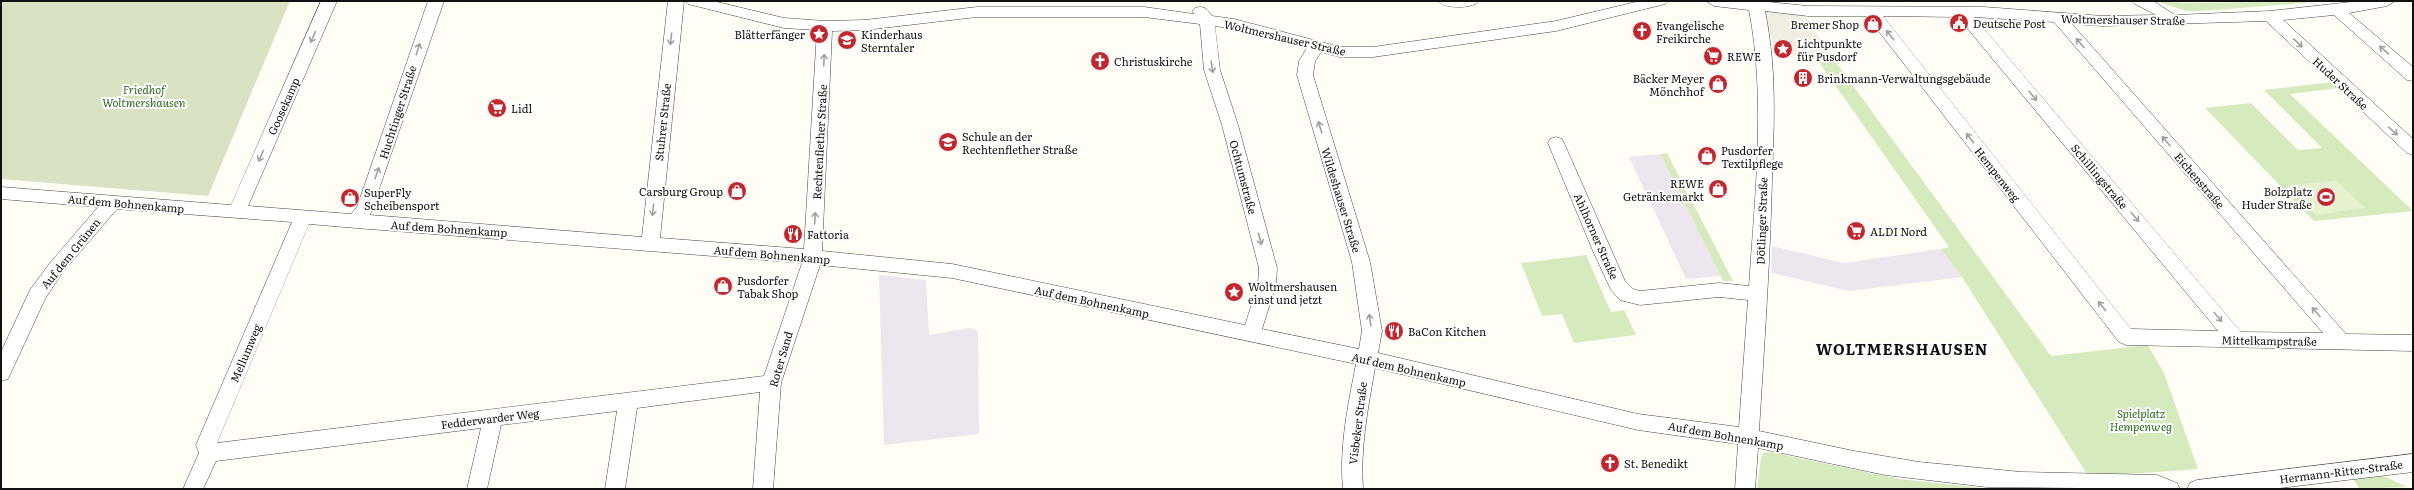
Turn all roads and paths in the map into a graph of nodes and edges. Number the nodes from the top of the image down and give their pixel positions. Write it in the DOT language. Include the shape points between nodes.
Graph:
graph roads {
  1 [pos="329,1"];
  2 [pos="436,1"];
  3 [pos="676,1"];
  4 [pos="693,1"];
  5 [pos="1153,1"];
  6 [pos="1446,1"];
  7 [pos="1471,1"];
  8 [pos="1660,1"];
  9 [pos="1714,1"];
  10 [pos="2140,1"];
  11 [pos="2387,1"];
  12 [pos="1756,5"];
  13 [pos="2337,10"];
  14 [pos="1871,12"];
  15 [pos="1962,12"];
  16 [pos="2270,16"];
  17 [pos="2059,18"];
  18 [pos="1207,20"];
  19 [pos="2172,20"];
  20 [pos="826,26"];
  21 [pos="1317,46"];
  22 [pos="2413,76"];
  23 [pos="1556,143"];
  24 [pos="2413,149"];
  25 [pos="1,193"];
  26 [pos="113,202"];
  27 [pos="237,212"];
  28 [pos="303,218"];
  29 [pos="356,221"];
  30 [pos="650,244"];
  31 [pos="813,257"];
  32 [pos="1757,294"];
  33 [pos="1251,334"];
  34 [pos="2126,337"];
  35 [pos="2237,340"];
  36 [pos="2342,342"];
  37 [pos="2413,343"];
  38 [pos="1366,358"];
  39 [pos="1,373"];
  40 [pos="771,383"];
  41 [pos="628,401"];
  42 [pos="493,418"];
  43 [pos="1750,439"];
  44 [pos="209,454"];
  45 [pos="2413,463"];
  46 [pos="194,489"];
  47 [pos="477,489"];
  48 [pos="615,489"];
  49 [pos="763,489"];
  50 [pos="1353,489"];
  51 [pos="1745,489"];
  52 [pos="2170,489"];
  53 [pos="2197,489"];
  1 -- 27 [label="street, Goosekamp, one-way"];
  29 -- 2 [label="street, Huchtinger Straße, one-way" via="365,209"];
  3 -- 30 [label="street, Stuhrer Straße, one-way"];
  4 -- 20 [label="street, Woltmershauser Straße" via="784,23"];
  5 -- 18 [label="street" via="1192,7 1202,12"];
  6 -- 7 [label="street"];
  8 -- 21 [label="street, Woltmershauser Straße" via="1556,26 1373,52 1340,52"];
  9 -- 12 [label="street, Woltmershauser Straße"];
  10 -- 19 [label="street" via="2156,8"];
  11 -- 13 [label="street, Woltmershauser Straße"];
  12 -- 14 [label="street, Woltmershauser Straße" via="1808,11"];
  12 -- 32 [label="street, Dötlinger Straße" via="1764,45 1767,83"];
  13 -- 16 [label="street, Woltmershauser Straße"];
  22 -- 13 [label="street, one-way"];
  14 -- 15 [label="street, Woltmershauser Straße"];
  34 -- 14 [label="street, Hempenweg, one-way"];
  15 -- 17 [label="street, Woltmershauser Straße"];
  15 -- 35 [label="street, Schillingstraße, one-way"];
  16 -- 19 [label="street, Woltmershauser Straße"];
  16 -- 24 [label="street, Huder Straße, one-way"];
  17 -- 19 [label="street, Woltmershauser Straße" via="2104,21"];
  36 -- 17 [label="street, Eichenstraße, one-way"];
  18 -- 20 [label="street, Woltmershauser Straße" via="1144,12 1008,11"];
  18 -- 21 [label="street, Woltmershauser Straße" via="1264,30"];
  18 -- 33 [label="street, Ochtumstraße, one-way" via="1212,70 1230,125 1268,268 1267,285"];
  31 -- 20 [label="street, Rechtenflether Straße, one-way"];
  38 -- 21 [label="street, Wildeshauser Straße, one-way" via="1371,345 1372,331 1361,262 1305,75 1307,61"];
  23 -- 32 [label="street, Ahlhorner Straße" via="1602,251 1618,285 1627,295 1640,298 1719,290"];
  25 -- 26 [label="street, Auf dem Bohnenkamp"];
  26 -- 27 [label="street, Auf dem Bohnenkamp"];
  26 -- 39 [label="street, Auf dem Grünen" via="37,294"];
  27 -- 28 [label="street, Auf dem Bohnenkamp"];
  28 -- 29 [label="street, Auf dem Bohnenkamp"];
  28 -- 44 [label="street, Mellumweg" via="206,445"];
  29 -- 30 [label="street, Auf dem Bohnenkamp"];
  30 -- 31 [label="street, Auf dem Bohnenkamp"];
  31 -- 33 [label="street, Auf dem Bohnenkamp" via="952,271"];
  31 -- 40 [label="street, Roter Sand"];
  32 -- 43 [label="street, Dötlinger Straße"];
  33 -- 38 [label="street, Auf dem Bohnenkamp"];
  34 -- 35 [label="street, Mittelkampstraße"];
  35 -- 36 [label="street, Mittelkampstraße"];
  36 -- 37 [label="street, Mittelkampstraße"];
  38 -- 43 [label="street, Auf dem Bohnenkamp" via="1638,422 1674,424"];
  38 -- 50 [label="street, Visbeker Straße" via="1355,424 1351,465"];
  40 -- 41 [label="street, Fedderwarder Weg"];
  40 -- 49 [label="street, Roter Sand"];
  41 -- 42 [label="street, Fedderwarder Weg"];
  41 -- 48 [label="street"];
  42 -- 44 [label="street, Fedderwarder Weg"];
  42 -- 47 [label="street"];
  43 -- 51 [label="street, Dötlinger Straße"];
  43 -- 52 [label="street, Auf dem Bohnenkamp" via="1885,466 1933,472 2062,484 2157,484"];
  44 -- 46 [label="street, Mellumweg"];
  45 -- 53 [label="street, Hermann-Ritter-Straße"];
}
